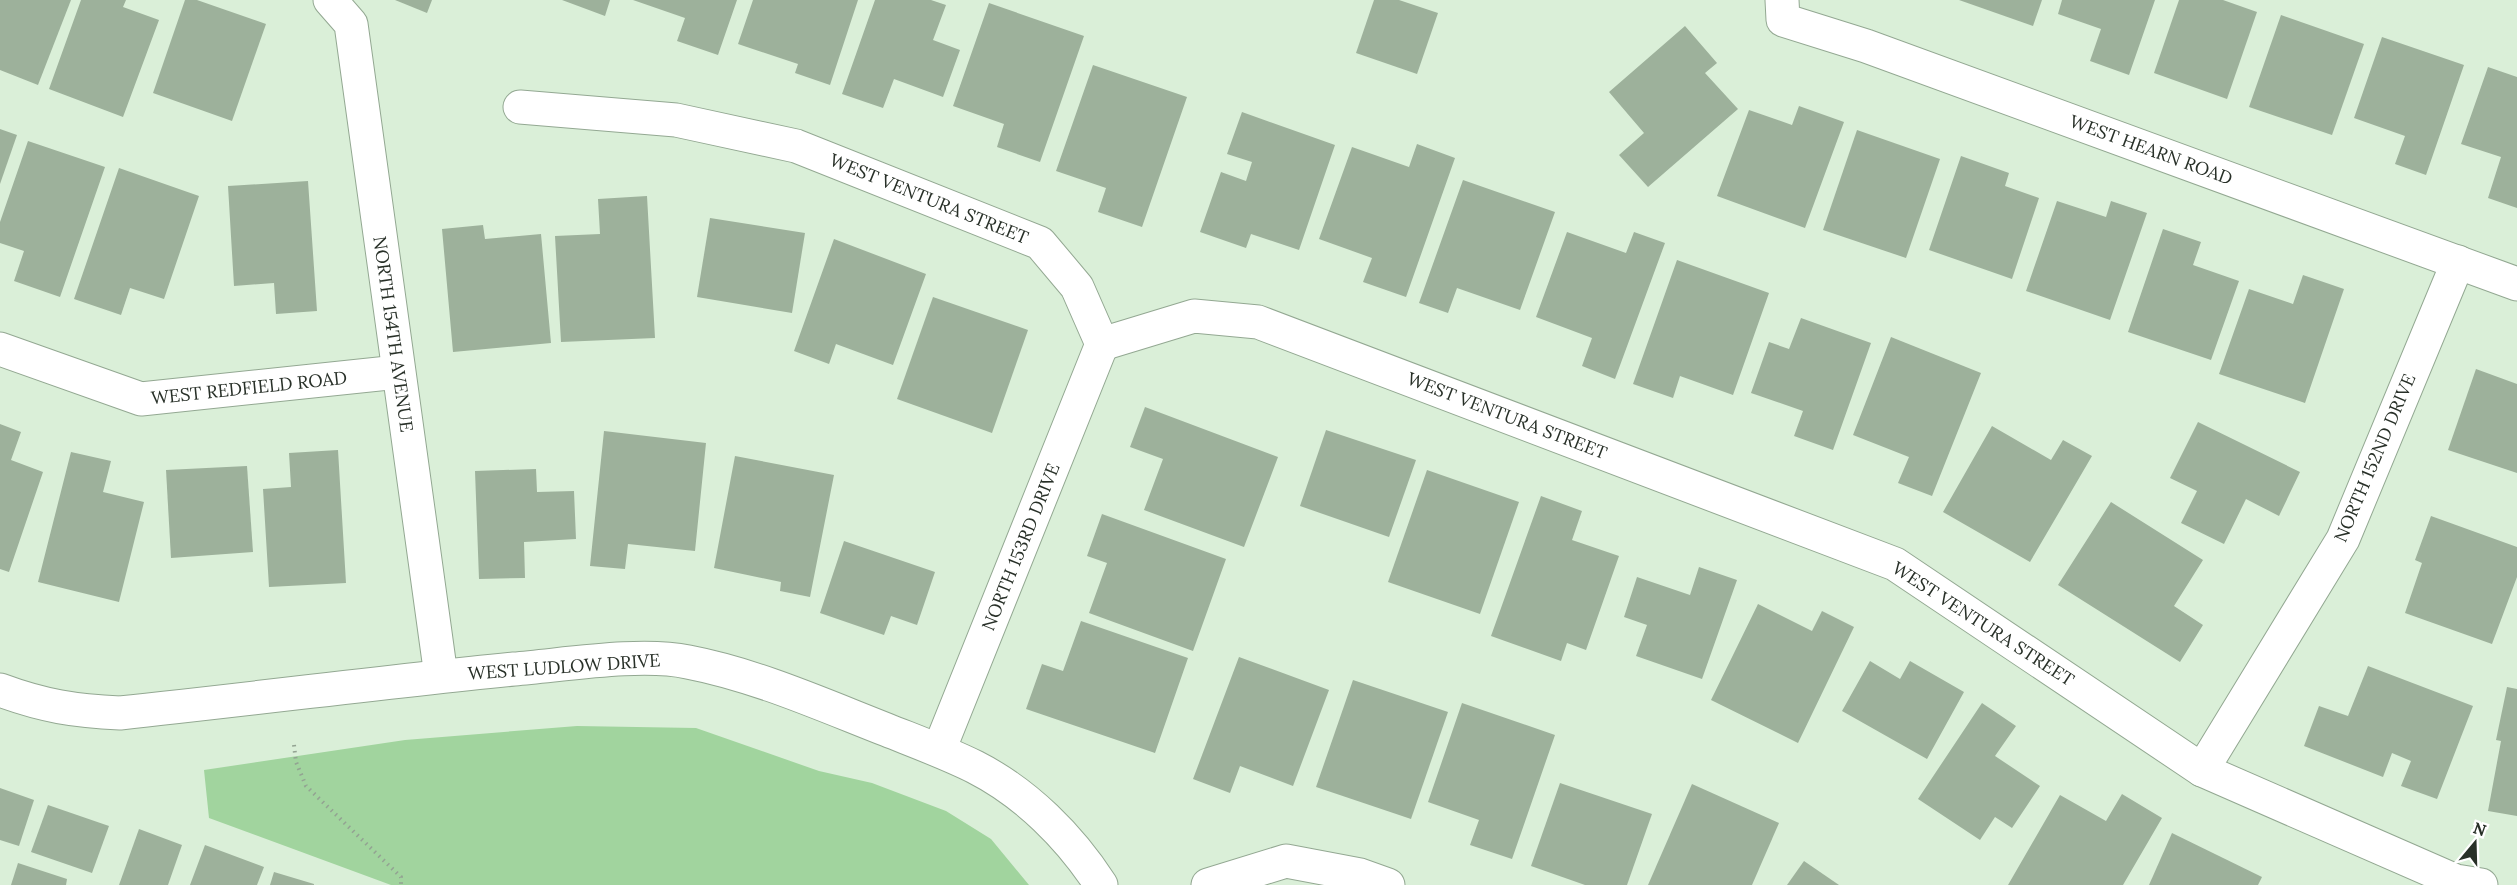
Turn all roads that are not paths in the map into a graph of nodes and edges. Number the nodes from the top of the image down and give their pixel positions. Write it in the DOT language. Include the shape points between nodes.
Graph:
graph roads {
  1 [pos="330,0"];
  2 [pos="1782,10"];
  3 [pos="520,107"];
  4 [pos="2458,262"];
  5 [pos="2517,284"];
  6 [pos="1102,344"];
  7 [pos="0,349"];
  8 [pos="398,372"];
  9 [pos="441,676"];
  10 [pos="0,690"];
  11 [pos="939,750"];
  12 [pos="2202,770"];
  13 [pos="1101,885"];
  14 [pos="1208,885"];
  15 [pos="1388,885"];
  16 [pos="2481,885"];
  1 -- 8 [label="street, NORTH 154TH AVENUE" via="351,24"];
  2 -- 4 [label="street, WEST HEARN ROAD" via="1866,46"];
  3 -- 6 [label="street, WEST VENTURA STREET" via="676,120 796,146 1040,243 1077,287"];
  4 -- 5 [label="street, WEST HEARN ROAD"];
  4 -- 12 [label="street, NORTH 152ND DRIVE" via="2343,539"];
  6 -- 11 [label="street, NORTH 153RD DRIVE"];
  6 -- 12 [label="street, WEST VENTURA STREET" via="1194,315 1258,322 1895,564"];
  7 -- 8 [label="street, WEST REDFIELD ROAD" via="141,399"];
  8 -- 9 [label="street, NORTH 154TH AVENUE"];
  9 -- 10 [label="street, WEST LUDLOW DRIVE" via="120,713 73,711"];
  9 -- 11 [label="street, WEST LUDLOW DRIVE" via="603,661 686,661 795,694"];
  11 -- 13 [label="street, WEST LUDLOW DRIVE" via="1006,786 1040,813 1087,863"];
  12 -- 16 [label="street, WEST VENTURA STREET" via="2456,881"];
  14 -- 15 [label="street" via="1286,861 1360,875"];
}
